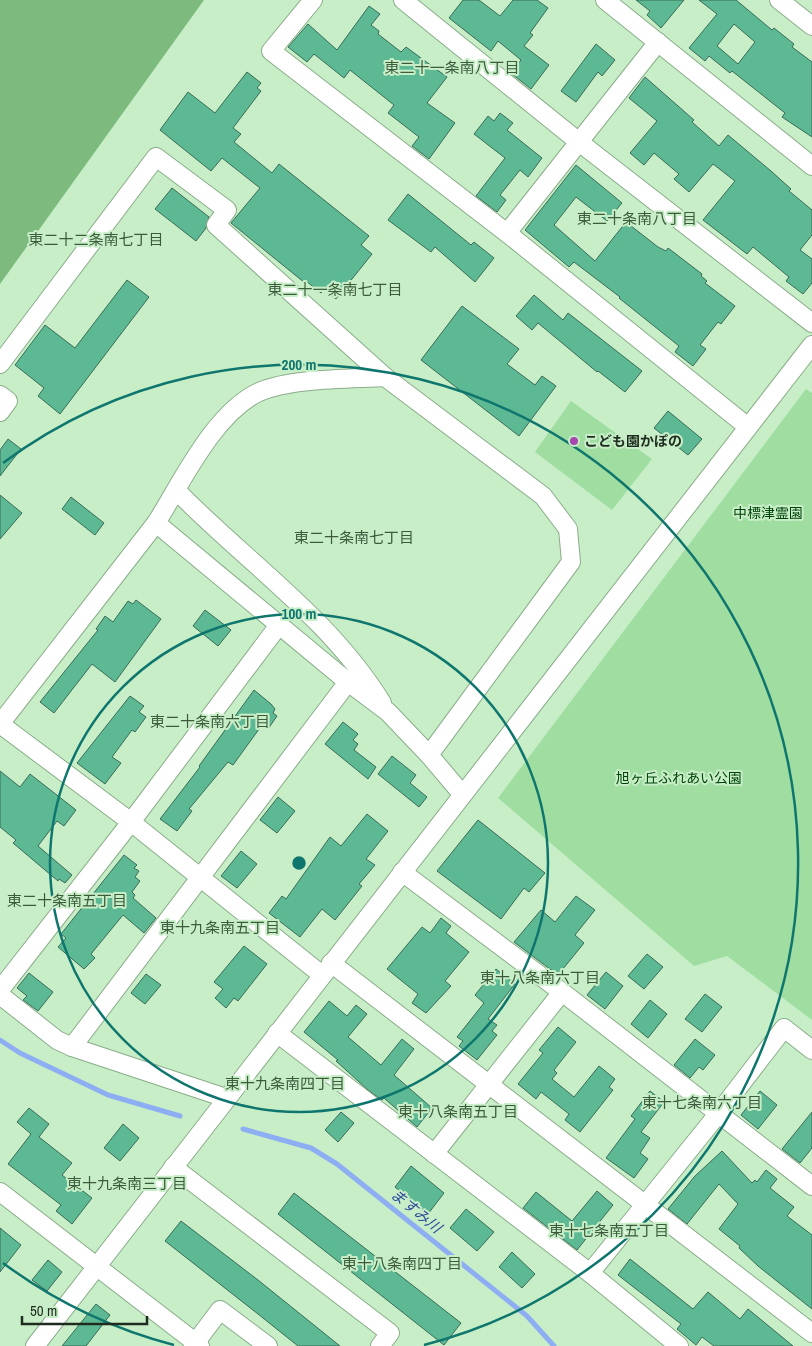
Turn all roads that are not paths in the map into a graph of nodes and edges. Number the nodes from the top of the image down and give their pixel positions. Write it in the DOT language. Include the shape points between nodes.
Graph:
graph roads {
  1 [pos="313,0"];
  2 [pos="403,0"];
  3 [pos="605,0"];
  4 [pos="779,0"];
  5 [pos="812,26"];
  6 [pos="658,42"];
  7 [pos="579,142"];
  8 [pos="812,166"];
  9 [pos="507,234"];
  10 [pos="812,323"];
  11 [pos="812,345"];
  12 [pos="0,364"];
  13 [pos="385,377"];
  14 [pos="0,395"];
  15 [pos="0,412"];
  16 [pos="748,427"];
  17 [pos="177,491"];
  18 [pos="156,523"];
  19 [pos="279,625"];
  20 [pos="348,682"];
  21 [pos="388,712"];
  22 [pos="0,724"];
  23 [pos="429,755"];
  24 [pos="462,794"];
  25 [pos="131,822"];
  26 [pos="402,872"];
  27 [pos="201,878"];
  28 [pos="327,969"];
  29 [pos="0,990"];
  30 [pos="562,992"];
  31 [pos="0,995"];
  32 [pos="277,1033"];
  33 [pos="72,1047"];
  34 [pos="812,1050"];
  35 [pos="488,1085"];
  36 [pos="226,1098"];
  37 [pos="718,1114"];
  38 [pos="434,1154"];
  39 [pos="173,1167"];
  40 [pos="812,1186"];
  41 [pos="0,1192"];
  42 [pos="646,1205"];
  43 [pos="96,1266"];
  44 [pos="590,1272"];
  45 [pos="812,1333"];
  46 [pos="196,1345"];
  47 [pos="35,1346"];
  48 [pos="268,1346"];
  49 [pos="380,1346"];
  50 [pos="679,1346"];
  1 -- 9 [label="street" via="271,51"];
  2 -- 7 [label="street"];
  3 -- 6 [label="street"];
  4 -- 5 [label="street"];
  6 -- 7 [label="street"];
  6 -- 8 [label="street"];
  7 -- 9 [label="street"];
  7 -- 10 [label="street"];
  9 -- 16 [label="street"];
  11 -- 16 [label="street"];
  12 -- 13 [label="street" via="156,157 227,210 216,225"];
  13 -- 17 [label="street" via="296,383 260,392 233,409"];
  13 -- 23 [label="street" via="543,496 568,529 571,562"];
  14 -- 15 [label="street" via="8,401"];
  16 -- 24 [label="street"];
  17 -- 18 [label="street"];
  17 -- 21 [label="street" via="324,628 363,672"];
  18 -- 19 [label="street"];
  18 -- 22 [label="street"];
  19 -- 20 [label="street"];
  19 -- 25 [label="street"];
  20 -- 21 [label="street"];
  20 -- 27 [label="street"];
  21 -- 23 [label="street"];
  22 -- 25 [label="street"];
  23 -- 24 [label="street"];
  24 -- 26 [label="street"];
  25 -- 27 [label="street"];
  25 -- 29 [label="street"];
  26 -- 28 [label="street"];
  26 -- 30 [label="street"];
  27 -- 28 [label="street"];
  27 -- 33 [label="street"];
  28 -- 32 [label="street"];
  28 -- 35 [label="street"];
  30 -- 35 [label="street"];
  30 -- 37 [label="street"];
  31 -- 33 [label="street" via="57,1040"];
  32 -- 36 [label="street"];
  32 -- 38 [label="street"];
  33 -- 36 [label="street"];
  34 -- 37 [label="street" via="784,1028"];
  35 -- 38 [label="street"];
  35 -- 42 [label="street"];
  36 -- 39 [label="street"];
  37 -- 40 [label="street"];
  37 -- 42 [label="street"];
  38 -- 44 [label="street"];
  39 -- 43 [label="street"];
  39 -- 49 [label="street" via="390,1333"];
  41 -- 43 [label="street"];
  42 -- 44 [label="street"];
  42 -- 45 [label="street"];
  43 -- 46 [label="street"];
  43 -- 47 [label="street"];
  44 -- 50 [label="street"];
  46 -- 48 [label="street" via="220,1310"];
}
